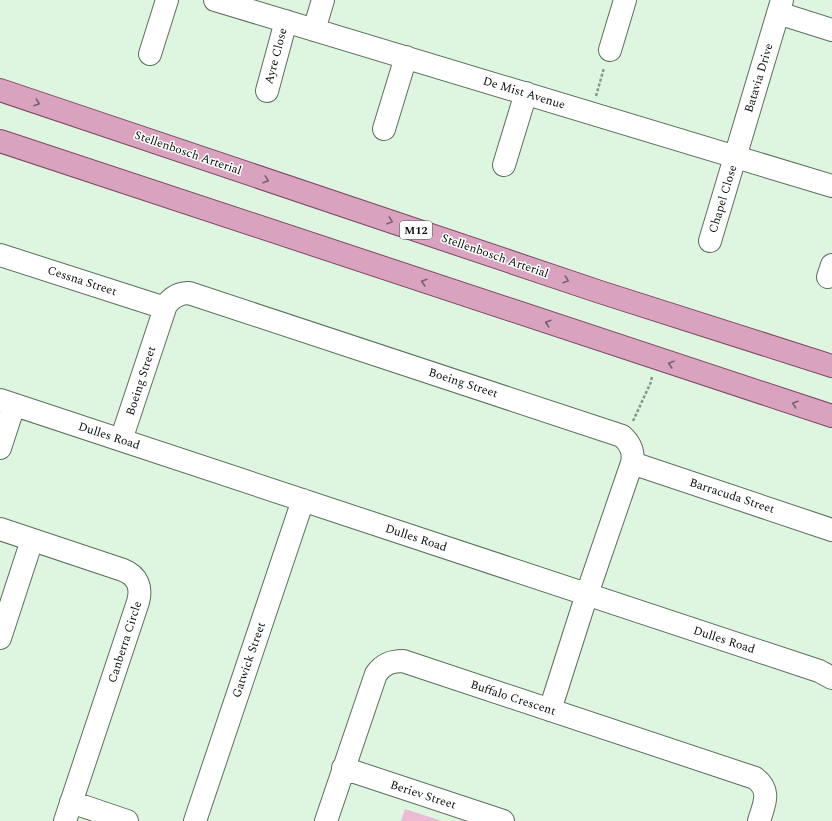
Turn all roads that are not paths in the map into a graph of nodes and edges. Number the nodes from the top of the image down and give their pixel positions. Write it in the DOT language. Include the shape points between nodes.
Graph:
graph roads {
  1 [pos="167,0"];
  2 [pos="215,0"];
  3 [pos="323,0"];
  4 [pos="625,0"];
  5 [pos="780,7"];
  6 [pos="286,21"];
  7 [pos="314,30"];
  8 [pos="832,30"];
  9 [pos="610,50"];
  10 [pos="150,54"];
  11 [pos="406,58"];
  12 [pos="0,90"];
  13 [pos="267,91"];
  14 [pos="526,94"];
  15 [pos="384,129"];
  16 [pos="0,141"];
  17 [pos="735,157"];
  18 [pos="504,165"];
  19 [pos="832,186"];
  20 [pos="710,241"];
  21 [pos="0,254"];
  22 [pos="165,308"];
  23 [pos="832,366"];
  24 [pos="7,402"];
  25 [pos="832,416"];
  26 [pos="121,440"];
  27 [pos="0,448"];
  28 [pos="632,463"];
  29 [pos="303,500"];
  30 [pos="0,529"];
  31 [pos="832,530"];
  32 [pos="32,540"];
  33 [pos="587,594"];
  34 [pos="0,638"];
  35 [pos="832,678"];
  36 [pos="550,710"];
  37 [pos="343,768"];
  38 [pos="68,812"];
  39 [pos="127,821"];
  40 [pos="195,821"];
  41 [pos="326,821"];
  42 [pos="503,821"];
  43 [pos="758,821"];
  1 -- 10 [label="street"];
  2 -- 6 [label="street, De Mist Avenue"];
  3 -- 7 [label="street"];
  4 -- 9 [label="street"];
  5 -- 8 [label="street"];
  5 -- 17 [label="street, Batavia Drive"];
  6 -- 7 [label="street, De Mist Avenue"];
  6 -- 13 [label="street, Ayre Close"];
  7 -- 11 [label="street, De Mist Avenue"];
  11 -- 14 [label="street, De Mist Avenue"];
  11 -- 15 [label="street"];
  12 -- 23 [label="main road, Stellenbosch Arterial / M12, one-way" via="600,292"];
  14 -- 17 [label="street, De Mist Avenue"];
  14 -- 18 [label="street"];
  25 -- 16 [label="main road, one-way"];
  17 -- 19 [label="street, De Mist Avenue"];
  17 -- 20 [label="street, Chapel Close"];
  21 -- 22 [label="street, Cessna Street"];
  22 -- 26 [label="street, Boeing Street"];
  22 -- 28 [label="street, Boeing Street" via="170,300 179,294 195,294 622,436 633,451"];
  24 -- 26 [label="street, Dulles Road"];
  24 -- 27 [label="street"];
  26 -- 29 [label="street, Dulles Road"];
  28 -- 31 [label="street, Barracuda Street"];
  28 -- 33 [label="street"];
  29 -- 33 [label="street, Dulles Road"];
  29 -- 40 [label="street, Gatwick Street"];
  30 -- 32 [label="street, Canberra Circle"];
  32 -- 34 [label="street"];
  32 -- 38 [label="street, Canberra Circle" via="123,570 134,576 140,588 140,596"];
  33 -- 35 [label="street, Dulles Road" via="819,671"];
  33 -- 36 [label="street"];
  36 -- 37 [label="street, Buffalo Crescent" via="403,662 390,662 376,674"];
  36 -- 43 [label="street, Buffalo Crescent" via="755,778 766,792"];
  37 -- 41 [label="street, Buffalo Crescent"];
  37 -- 42 [label="street, Beriev Street"];
  38 -- 39 [label="street"];
}
